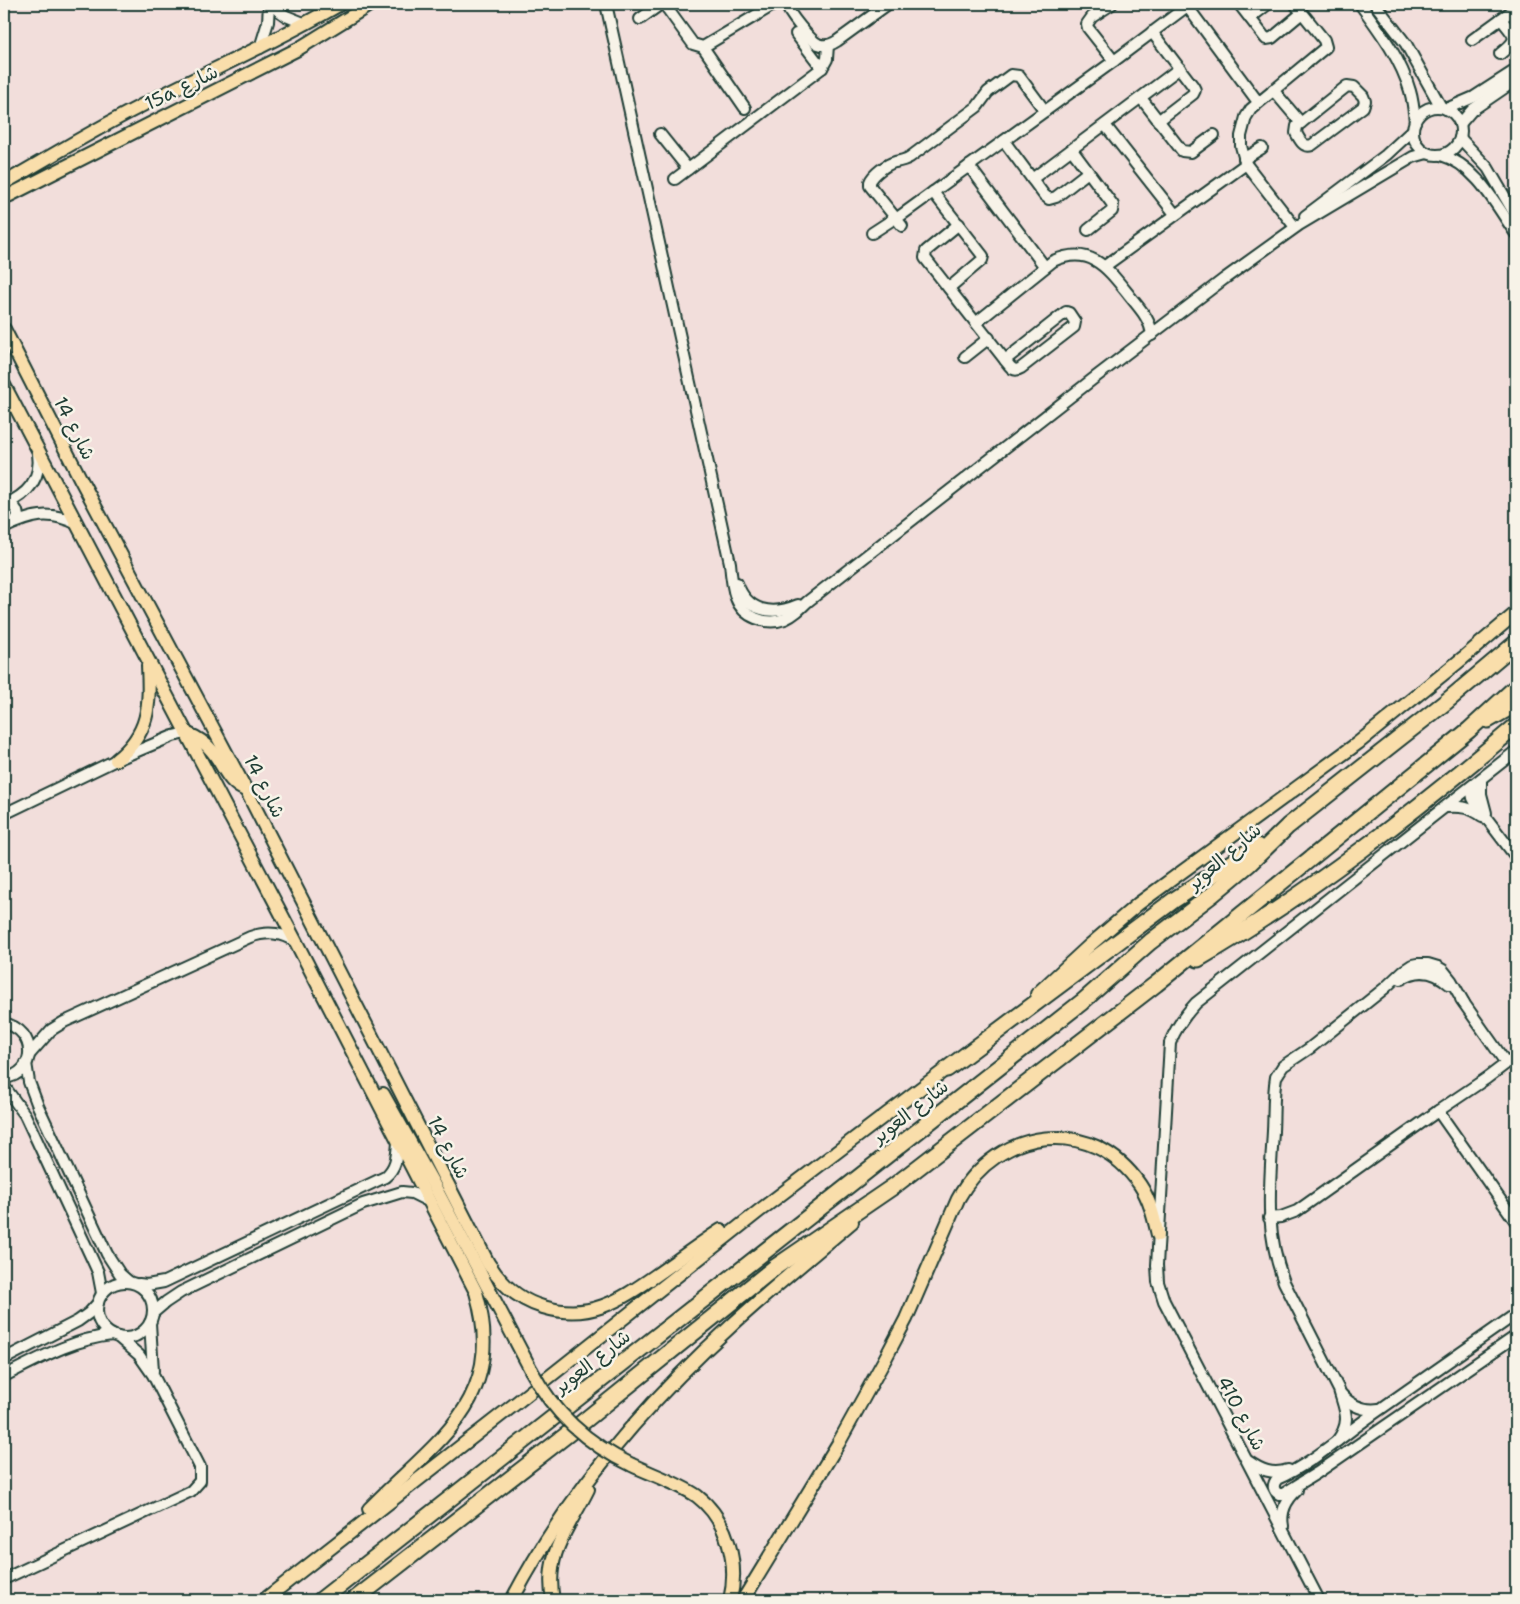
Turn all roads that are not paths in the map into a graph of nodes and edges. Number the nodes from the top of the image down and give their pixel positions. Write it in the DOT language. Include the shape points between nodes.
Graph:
graph roads {
  1 [pos="340,4"];
  2 [pos="349,4"];
  3 [pos="371,4"];
  4 [pos="606,4"];
  5 [pos="662,4"];
  6 [pos="775,4"];
  7 [pos="786,4"];
  8 [pos="888,4"];
  9 [pos="1112,4"];
  10 [pos="1239,4"];
  11 [pos="1268,4"];
  12 [pos="1295,4"];
  13 [pos="1360,4"];
  14 [pos="1375,4"];
  15 [pos="1188,5"];
  16 [pos="1516,8"];
  17 [pos="1302,13"];
  18 [pos="1250,18"];
  19 [pos="1501,19"];
  20 [pos="640,20"];
  21 [pos="306,24"];
  22 [pos="1152,32"];
  23 [pos="796,34"];
  24 [pos="1472,40"];
  25 [pos="828,45"];
  26 [pos="703,47"];
  27 [pos="260,48"];
  28 [pos="298,49"];
  29 [pos="1500,54"];
  30 [pos="1114,61"];
  31 [pos="822,68"];
  32 [pos="1180,68"];
  33 [pos="1516,70"];
  34 [pos="1516,80"];
  35 [pos="1273,90"];
  36 [pos="1141,98"];
  37 [pos="1258,102"];
  38 [pos="745,108"];
  39 [pos="1444,108"];
  40 [pos="1045,111"];
  41 [pos="1158,121"];
  42 [pos="1301,123"];
  43 [pos="1460,124"];
  44 [pos="1105,125"];
  45 [pos="1414,126"];
  46 [pos="660,134"];
  47 [pos="1214,135"];
  48 [pos="1460,138"];
  49 [pos="1004,141"];
  50 [pos="1262,148"];
  51 [pos="1072,150"];
  52 [pos="1427,153"];
  53 [pos="1441,155"];
  54 [pos="1245,162"];
  55 [pos="36,165"];
  56 [pos="969,166"];
  57 [pos="688,169"];
  58 [pos="1088,172"];
  59 [pos="4,177"];
  60 [pos="676,179"];
  61 [pos="1032,179"];
  62 [pos="36,181"];
  63 [pos="4,183"];
  64 [pos="933,192"];
  65 [pos="4,198"];
  66 [pos="4,207"];
  67 [pos="1175,214"];
  68 [pos="1516,216"];
  69 [pos="898,221"];
  70 [pos="959,224"];
  71 [pos="1297,226"];
  72 [pos="1088,230"];
  73 [pos="872,233"];
  74 [pos="1516,234"];
  75 [pos="1105,266"];
  76 [pos="1045,267"];
  77 [pos="949,288"];
  78 [pos="1147,317"];
  79 [pos="976,322"];
  80 [pos="1163,326"];
  81 [pos="4,329"];
  82 [pos="1152,335"];
  83 [pos="989,338"];
  84 [pos="965,357"];
  85 [pos="1005,360"];
  86 [pos="4,385"];
  87 [pos="38,448"];
  88 [pos="81,480"];
  89 [pos="59,490"];
  90 [pos="4,506"];
  91 [pos="14,523"];
  92 [pos="77,524"];
  93 [pos="4,528"];
  94 [pos="1516,613"];
  95 [pos="1516,643"];
  96 [pos="148,660"];
  97 [pos="1516,687"];
  98 [pos="1516,704"];
  99 [pos="1516,726"];
  100 [pos="1468,730"];
  101 [pos="186,734"];
  102 [pos="1516,751"];
  103 [pos="116,760"];
  104 [pos="1481,778"];
  105 [pos="1471,787"];
  106 [pos="246,790"];
  107 [pos="1446,807"];
  108 [pos="4,814"];
  109 [pos="1492,824"];
  110 [pos="1288,826"];
  111 [pos="1516,858"];
  112 [pos="296,942"];
  113 [pos="1156,984"];
  114 [pos="4,1018"];
  115 [pos="8,1024"];
  116 [pos="346,1038"];
  117 [pos="1516,1056"];
  118 [pos="28,1059"];
  119 [pos="1506,1063"];
  120 [pos="947,1069"];
  121 [pos="4,1078"];
  122 [pos="4,1086"];
  123 [pos="1438,1111"];
  124 [pos="398,1142"];
  125 [pos="373,1183"];
  126 [pos="894,1186"];
  127 [pos="428,1201"];
  128 [pos="759,1211"];
  129 [pos="334,1218"];
  130 [pos="1269,1218"];
  131 [pos="1516,1222"];
  132 [pos="1158,1235"];
  133 [pos="133,1283"];
  134 [pos="100,1298"];
  135 [pos="1516,1314"];
  136 [pos="152,1318"];
  137 [pos="115,1336"];
  138 [pos="1516,1336"];
  139 [pos="4,1358"];
  140 [pos="153,1375"];
  141 [pos="4,1376"];
  142 [pos="1339,1390"];
  143 [pos="1380,1409"];
  144 [pos="1337,1440"];
  145 [pos="1316,1456"];
  146 [pos="1246,1460"];
  147 [pos="601,1462"];
  148 [pos="1317,1473"];
  149 [pos="1285,1534"];
  150 [pos="336,1544"];
  151 [pos="4,1580"];
  152 [pos="264,1600"];
  153 [pos="320,1600"];
  154 [pos="354,1600"];
  155 [pos="512,1600"];
  156 [pos="553,1600"];
  157 [pos="730,1600"];
  158 [pos="743,1600"];
  159 [pos="1319,1600"];
  1 -- 21 [label="main road, 15a شارع"];
  2 -- 28 [label="main road" via="296,38 294,43"];
  3 -- 28 [label="main road, 15a شارع"];
  4 -- 82 [label="street" via="736,599 748,615 767,622 786,618 798,611"];
  5 -- 20 [label="street"];
  5 -- 26 [label="street" via="693,44"];
  6 -- 26 [label="street"];
  7 -- 25 [label="street" via="814,41"];
  8 -- 25 [label="street"];
  9 -- 30 [label="street" via="1087,24"];
  10 -- 18 [label="street"];
  11 -- 18 [label="street"];
  12 -- 17 [label="street"];
  13 -- 45 [label="street" via="1405,77 1413,102"];
  14 -- 39 [label="street" via="1406,44"];
  15 -- 22 [label="street"];
  15 -- 37 [label="street"];
  16 -- 19 [label="street"];
  17 -- 18 [label="street" via="1268,40"];
  17 -- 35 [label="street" via="1326,47"];
  19 -- 24 [label="street"];
  19 -- 29 [label="street" via="1515,41"];
  21 -- 27 [label="main road, 15a شارع"];
  21 -- 27 [label="street" via="269,4 268,22"];
  22 -- 30 [label="street"];
  22 -- 32 [label="street"];
  23 -- 31 [label="street"];
  25 -- 31 [label="street" via="827,59"];
  26 -- 38 [label="street"];
  27 -- 55 [label="main road, 15a شارع" via="134,109"];
  28 -- 62 [label="main road, 15a شارع"];
  30 -- 40 [label="street"];
  31 -- 57 [label="street"];
  32 -- 36 [label="street"];
  32 -- 41 [label="street" via="1194,92"];
  33 -- 39 [label="street" via="1474,97"];
  34 -- 43 [label="street" via="1472,110"];
  35 -- 37 [label="street"];
  35 -- 42 [label="street"];
  36 -- 41 [label="street"];
  36 -- 44 [label="street"];
  37 -- 54 [label="street" via="1242,126 1241,146"];
  39 -- 43 [label="street" via="1456,116"];
  39 -- 45 [label="street" via="1425,110 1417,117"];
  40 -- 49 [label="street"];
  40 -- 69 [label="street" via="1019,76 1011,75 988,92 977,107 910,157 891,164 871,178 870,186"];
  41 -- 47 [label="street" via="1186,153"];
  42 -- 42 [label="street" via="1296,133 1303,144 1312,145 1361,108 1364,99 1354,87 1347,86"];
  43 -- 48 [label="street"];
  44 -- 51 [label="street"];
  44 -- 67 [label="street"];
  45 -- 52 [label="street" via="1416,144"];
  45 -- 71 [label="street" via="1386,155 1308,214"];
  46 -- 57 [label="street"];
  48 -- 53 [label="street" via="1454,147"];
  48 -- 68 [label="street" via="1488,168"];
  49 -- 56 [label="street"];
  49 -- 61 [label="street"];
  50 -- 54 [label="street"];
  51 -- 58 [label="street"];
  51 -- 61 [label="street"];
  52 -- 53 [label="street"];
  52 -- 71 [label="street" via="1409,160"];
  53 -- 74 [label="street" via="1472,173"];
  54 -- 67 [label="street"];
  54 -- 71 [label="street"];
  55 -- 59 [label="main road"];
  55 -- 63 [label="main road, 15a شارع"];
  56 -- 64 [label="street"];
  56 -- 76 [label="street"];
  57 -- 60 [label="street"];
  58 -- 61 [label="street" via="1053,198 1046,197"];
  58 -- 72 [label="street" via="1113,207"];
  62 -- 65 [label="main road, 15a شارع"];
  62 -- 66 [label="main road"];
  64 -- 69 [label="street"];
  64 -- 70 [label="street"];
  67 -- 75 [label="street"];
  69 -- 73 [label="street"];
  70 -- 77 [label="street" via="983,258"];
  70 -- 77 [label="street" via="924,254"];
  71 -- 80 [label="street"];
  75 -- 76 [label="street" via="1089,257 1071,255"];
  75 -- 78 [label="street"];
  76 -- 79 [label="street"];
  77 -- 79 [label="street"];
  78 -- 80 [label="street"];
  78 -- 82 [label="street"];
  79 -- 83 [label="street"];
  80 -- 82 [label="street"];
  81 -- 88 [label="main road, شارع 14"];
  83 -- 84 [label="street"];
  83 -- 85 [label="street"];
  85 -- 85 [label="street" via="1019,370 1074,327 1075,322 1069,313 1064,313"];
  86 -- 87 [label="main road"];
  87 -- 89 [label="main road"];
  87 -- 90 [label="street" via="38,473 32,485"];
  88 -- 89 [label="main road"];
  88 -- 106 [label="main road, شارع 14"];
  89 -- 92 [label="main road"];
  90 -- 91 [label="street" via="16,508 18,516"];
  91 -- 92 [label="street" via="43,515"];
  91 -- 93 [label="street"];
  92 -- 96 [label="main road"];
  94 -- 120 [label="main road" via="1358,743 1138,904"];
  95 -- 110 [label="highway, شارع العوير"];
  96 -- 101 [label="main road"];
  96 -- 103 [label="main road" via="146,721 139,736"];
  97 -- 100 [label="highway"];
  98 -- 100 [label="highway"];
  99 -- 113 [label="highway" via="1447,784 1349,858 1243,933"];
  100 -- 113 [label="highway"];
  101 -- 103 [label="street" via="173,736"];
  101 -- 106 [label="main road" via="209,747 231,781"];
  101 -- 112 [label="main road"];
  102 -- 104 [label="street, شارع 410"];
  103 -- 108 [label="street"];
  104 -- 105 [label="street, شارع 410"];
  104 -- 109 [label="street" via="1482,803"];
  105 -- 107 [label="street, شارع 410"];
  105 -- 109 [label="street" via="1475,802"];
  106 -- 128 [label="main road, شارع 14" via="488,1263 506,1287 531,1303 560,1311 601,1308 621,1299 715,1234"];
  107 -- 109 [label="street" via="1470,808"];
  107 -- 132 [label="street, شارع 410" via="1186,1014 1174,1034 1169,1052"];
  109 -- 111 [label="street"];
  110 -- 120 [label="highway" via="1174,900"];
  110 -- 153 [label="highway, شارع العوير" via="1214,894 1150,942 1082,1002"];
  112 -- 116 [label="main road"];
  112 -- 118 [label="street" via="276,933 250,937 64,1022 51,1030"];
  113 -- 126 [label="highway"];
  114 -- 115 [label="street"];
  115 -- 118 [label="street" via="21,1030 26,1038"];
  116 -- 124 [label="main road"];
  116 -- 157 [label="main road, bridge" via="368,1068 434,1185 531,1370 554,1406 595,1445 697,1496 712,1512 731,1551 734,1574"];
  117 -- 119 [label="street"];
  118 -- 121 [label="street" via="22,1070"];
  118 -- 133 [label="street" via="29,1082 38,1106 107,1254 120,1274"];
  119 -- 123 [label="street"];
  119 -- 130 [label="street" via="1445,980 1421,971 1385,988 1278,1073"];
  120 -- 128 [label="main road"];
  122 -- 134 [label="street" via="25,1116 98,1272"];
  123 -- 130 [label="street" via="1297,1211"];
  123 -- 131 [label="street"];
  124 -- 125 [label="street" via="394,1167"];
  124 -- 127 [label="main road"];
  125 -- 129 [label="street" via="378,1188 375,1195 343,1210"];
  125 -- 133 [label="street" via="164,1282"];
  126 -- 147 [label="main road" via="731,1326 670,1385"];
  126 -- 154 [label="highway" via="774,1268"];
  127 -- 129 [label="street" via="412,1193 396,1192"];
  127 -- 150 [label="main road" via="476,1292 484,1337 478,1383 465,1410 447,1433"];
  128 -- 150 [label="main road"];
  129 -- 136 [label="street" via="181,1292 166,1302"];
  130 -- 142 [label="street" via="1274,1251 1284,1282"];
  132 -- 146 [label="street, شارع 410" via="1157,1273 1164,1302"];
  132 -- 158 [label="main road" via="1141,1186 1119,1161 1092,1145 1060,1137 1040,1138 1017,1144 984,1166 958,1199 906,1319 862,1402"];
  133 -- 134 [label="street" via="118,1282 109,1286"];
  133 -- 136 [label="street" via="146,1290 150,1297"];
  134 -- 137 [label="street" via="99,1321"];
  134 -- 139 [label="street" via="78,1322"];
  135 -- 143 [label="street"];
  136 -- 137 [label="street" via="136,1336"];
  136 -- 140 [label="street"];
  137 -- 140 [label="street" via="139,1355"];
  137 -- 141 [label="street" via="98,1336 72,1345"];
  138 -- 148 [label="street"];
  140 -- 151 [label="street" via="200,1467 198,1485"];
  142 -- 143 [label="street" via="1357,1407"];
  142 -- 144 [label="street" via="1346,1416 1344,1429"];
  143 -- 144 [label="street"];
  144 -- 145 [label="street"];
  145 -- 146 [label="street" via="1286,1471 1275,1472 1259,1469"];
  145 -- 148 [label="street" via="1295,1471 1276,1479 1274,1489 1283,1494"];
  146 -- 149 [label="street, شارع 410"];
  147 -- 155 [label="main road" via="565,1510"];
  147 -- 156 [label="main road" via="558,1544 551,1574"];
  148 -- 149 [label="street" via="1285,1504 1282,1519"];
  149 -- 159 [label="street, شارع 410"];
  150 -- 152 [label="main road"];
}
